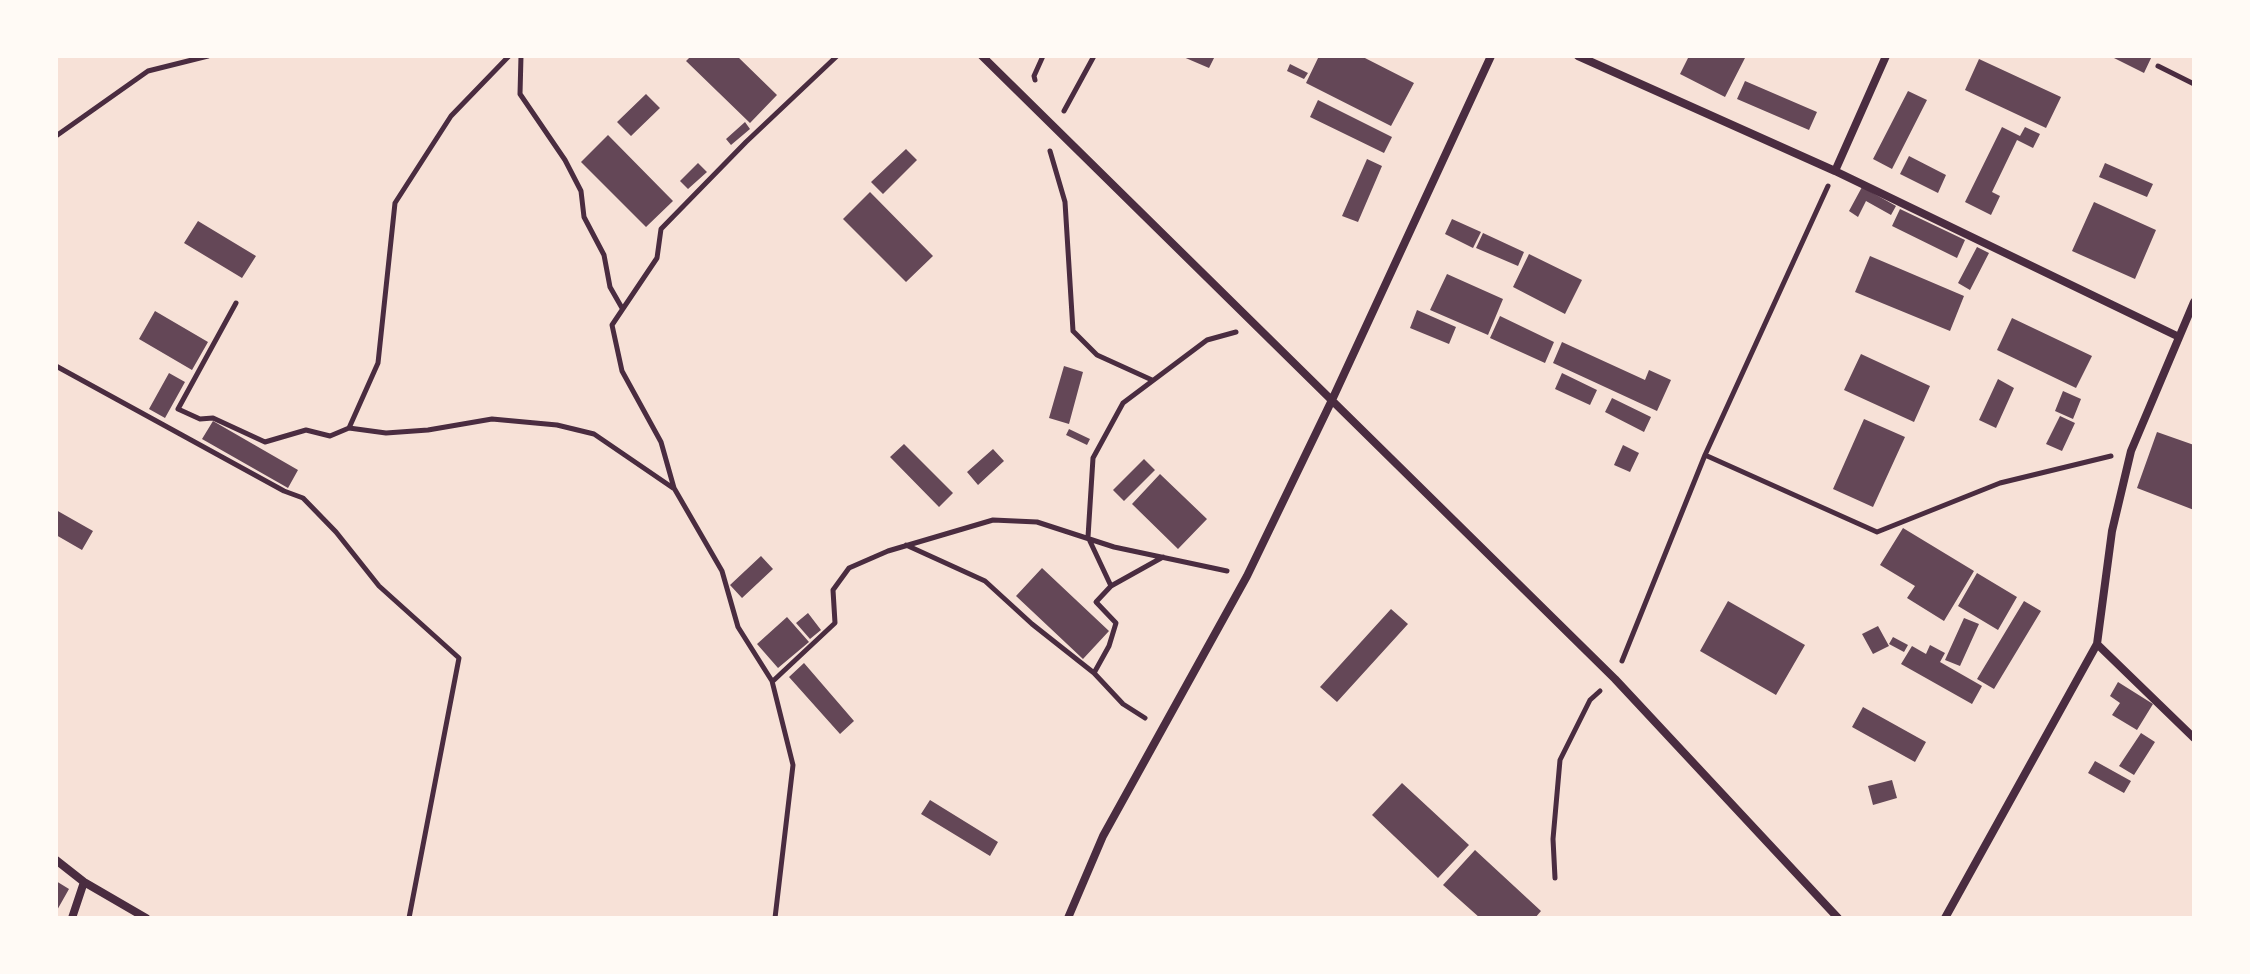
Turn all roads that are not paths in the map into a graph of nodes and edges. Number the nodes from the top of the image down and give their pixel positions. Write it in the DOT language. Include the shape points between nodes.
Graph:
graph roads {
  1 [pos="982,56"];
  2 [pos="1491,56"];
  3 [pos="1578,56"];
  4 [pos="1886,56"];
  5 [pos="1835,171"];
  6 [pos="2194,302"];
  7 [pos="2177,336"];
  8 [pos="1332,400"];
  9 [pos="2097,644"];
  10 [pos="2194,738"];
  11 [pos="56,860"];
  12 [pos="84,882"];
  13 [pos="72,918"];
  14 [pos="146,918"];
  15 [pos="1068,918"];
  16 [pos="1838,918"];
  17 [pos="1945,918"];
  1 -- 8 [label="street"];
  2 -- 8 [label="street"];
  3 -- 5 [label="street"];
  4 -- 5 [label="street"];
  5 -- 7 [label="street"];
  6 -- 7 [label="street"];
  7 -- 9 [label="street" via="2131,451 2112,531"];
  8 -- 15 [label="street" via="1247,576 1103,836"];
  8 -- 16 [label="street" via="1615,679"];
  9 -- 10 [label="street"];
  9 -- 17 [label="street"];
  11 -- 12 [label="street"];
  12 -- 13 [label="street"];
  12 -- 14 [label="street"];
}
